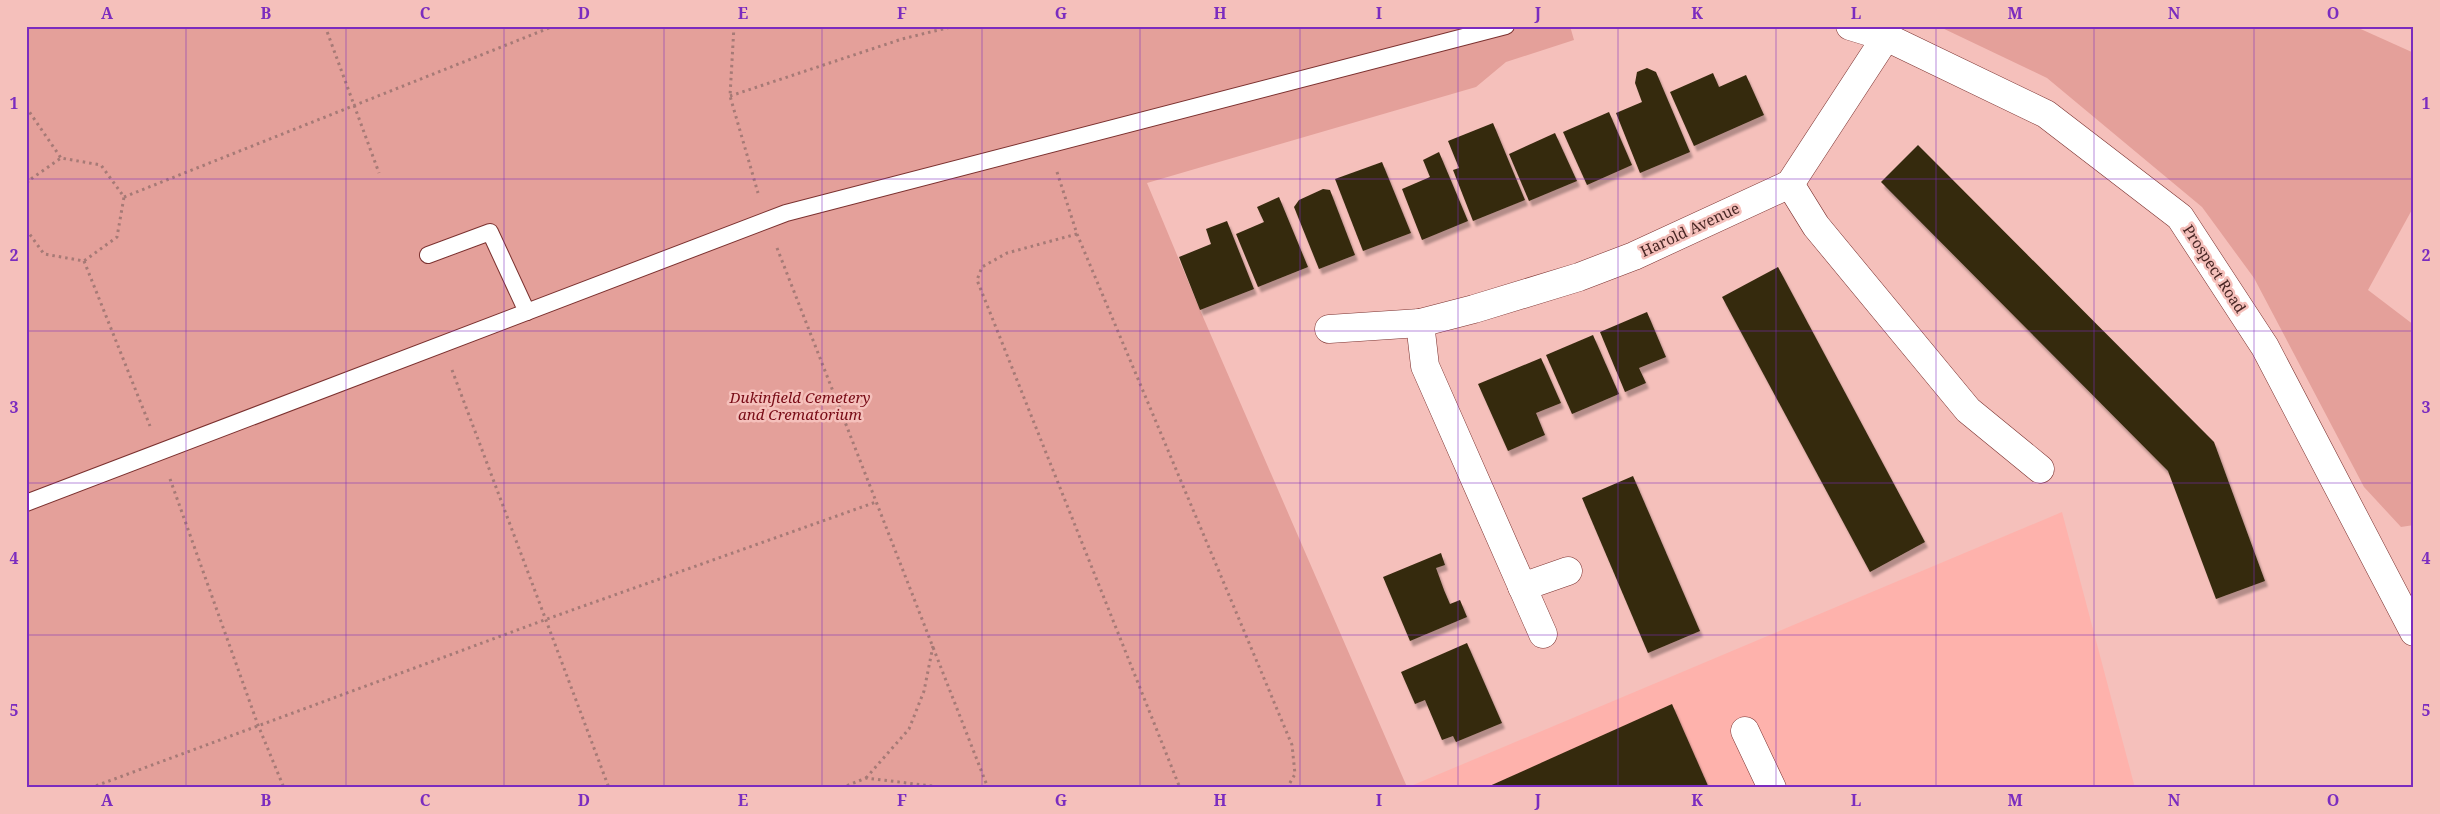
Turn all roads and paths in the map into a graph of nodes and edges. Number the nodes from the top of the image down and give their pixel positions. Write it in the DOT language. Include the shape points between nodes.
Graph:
graph roads {
  1 [pos="325,26"];
  2 [pos="554,26"];
  3 [pos="734,26"];
  4 [pos="955,26"];
  5 [pos="1506,26"];
  6 [pos="1850,26"];
  7 [pos="1886,37"];
  8 [pos="730,96"];
  9 [pos="354,106"];
  10 [pos="26,107"];
  11 [pos="1048,145"];
  12 [pos="61,158"];
  13 [pos="379,173"];
  14 [pos="1790,184"];
  15 [pos="26,190"];
  16 [pos="124,197"];
  17 [pos="766,221"];
  18 [pos="26,229"];
  19 [pos="1078,234"];
  20 [pos="428,255"];
  21 [pos="84,261"];
  22 [pos="527,312"];
  23 [pos="1420,323"];
  24 [pos="1328,329"];
  25 [pos="442,344"];
  26 [pos="160,451"];
  27 [pos="2040,469"];
  28 [pos="876,502"];
  29 [pos="26,503"];
  30 [pos="1568,570"];
  31 [pos="1522,587"];
  32 [pos="547,619"];
  33 [pos="2414,632"];
  34 [pos="1543,634"];
  35 [pos="933,646"];
  36 [pos="258,725"];
  37 [pos="1745,731"];
  38 [pos="866,778"];
  39 [pos="90,788"];
  40 [pos="284,788"];
  41 [pos="609,788"];
  42 [pos="841,788"];
  43 [pos="948,788"];
  44 [pos="988,788"];
  45 [pos="1180,788"];
  46 [pos="1287,788"];
  47 [pos="1772,788"];
  1 -- 9 [label="path"];
  2 -- 9 [label="path"];
  3 -- 8 [label="path"];
  4 -- 8 [label="path" via="902,39"];
  5 -- 11 [label="lane"];
  6 -- 7 [label="street, Prospect Road"];
  7 -- 14 [label="street"];
  7 -- 33 [label="street, Prospect Road" via="2046,114 2180,217 2265,347"];
  8 -- 17 [label="path"];
  9 -- 13 [label="path"];
  9 -- 16 [label="path"];
  10 -- 12 [label="path"];
  11 -- 17 [label="lane" via="786,213"];
  11 -- 19 [label="path"];
  12 -- 15 [label="path" via="28,182"];
  12 -- 16 [label="path" via="101,164"];
  14 -- 23 [label="street, Harold Avenue" via="1634,256 1579,277 1474,310"];
  14 -- 27 [label="street" via="1816,226 1968,410"];
  16 -- 21 [label="path" via="117,237"];
  17 -- 22 [label="lane"];
  17 -- 28 [label="path"];
  18 -- 21 [label="path" via="44,254"];
  19 -- 45 [label="path" via="1007,253 982,267 977,280"];
  19 -- 46 [label="path" via="1292,745 1295,774"];
  20 -- 22 [label="lane" via="490,232"];
  21 -- 26 [label="path"];
  22 -- 25 [label="lane"];
  23 -- 24 [label="street, Harold Avenue"];
  23 -- 31 [label="street" via="1425,366"];
  25 -- 26 [label="lane"];
  25 -- 32 [label="path"];
  26 -- 29 [label="lane"];
  26 -- 36 [label="path"];
  28 -- 32 [label="path"];
  28 -- 35 [label="path"];
  30 -- 31 [label="street"];
  31 -- 34 [label="street"];
  32 -- 36 [label="path"];
  32 -- 41 [label="path"];
  35 -- 38 [label="path" via="924,691 909,729"];
  35 -- 44 [label="path"];
  36 -- 39 [label="path"];
  36 -- 40 [label="path"];
  37 -- 47 [label="street"];
  38 -- 42 [label="path"];
  38 -- 43 [label="path"];
}
